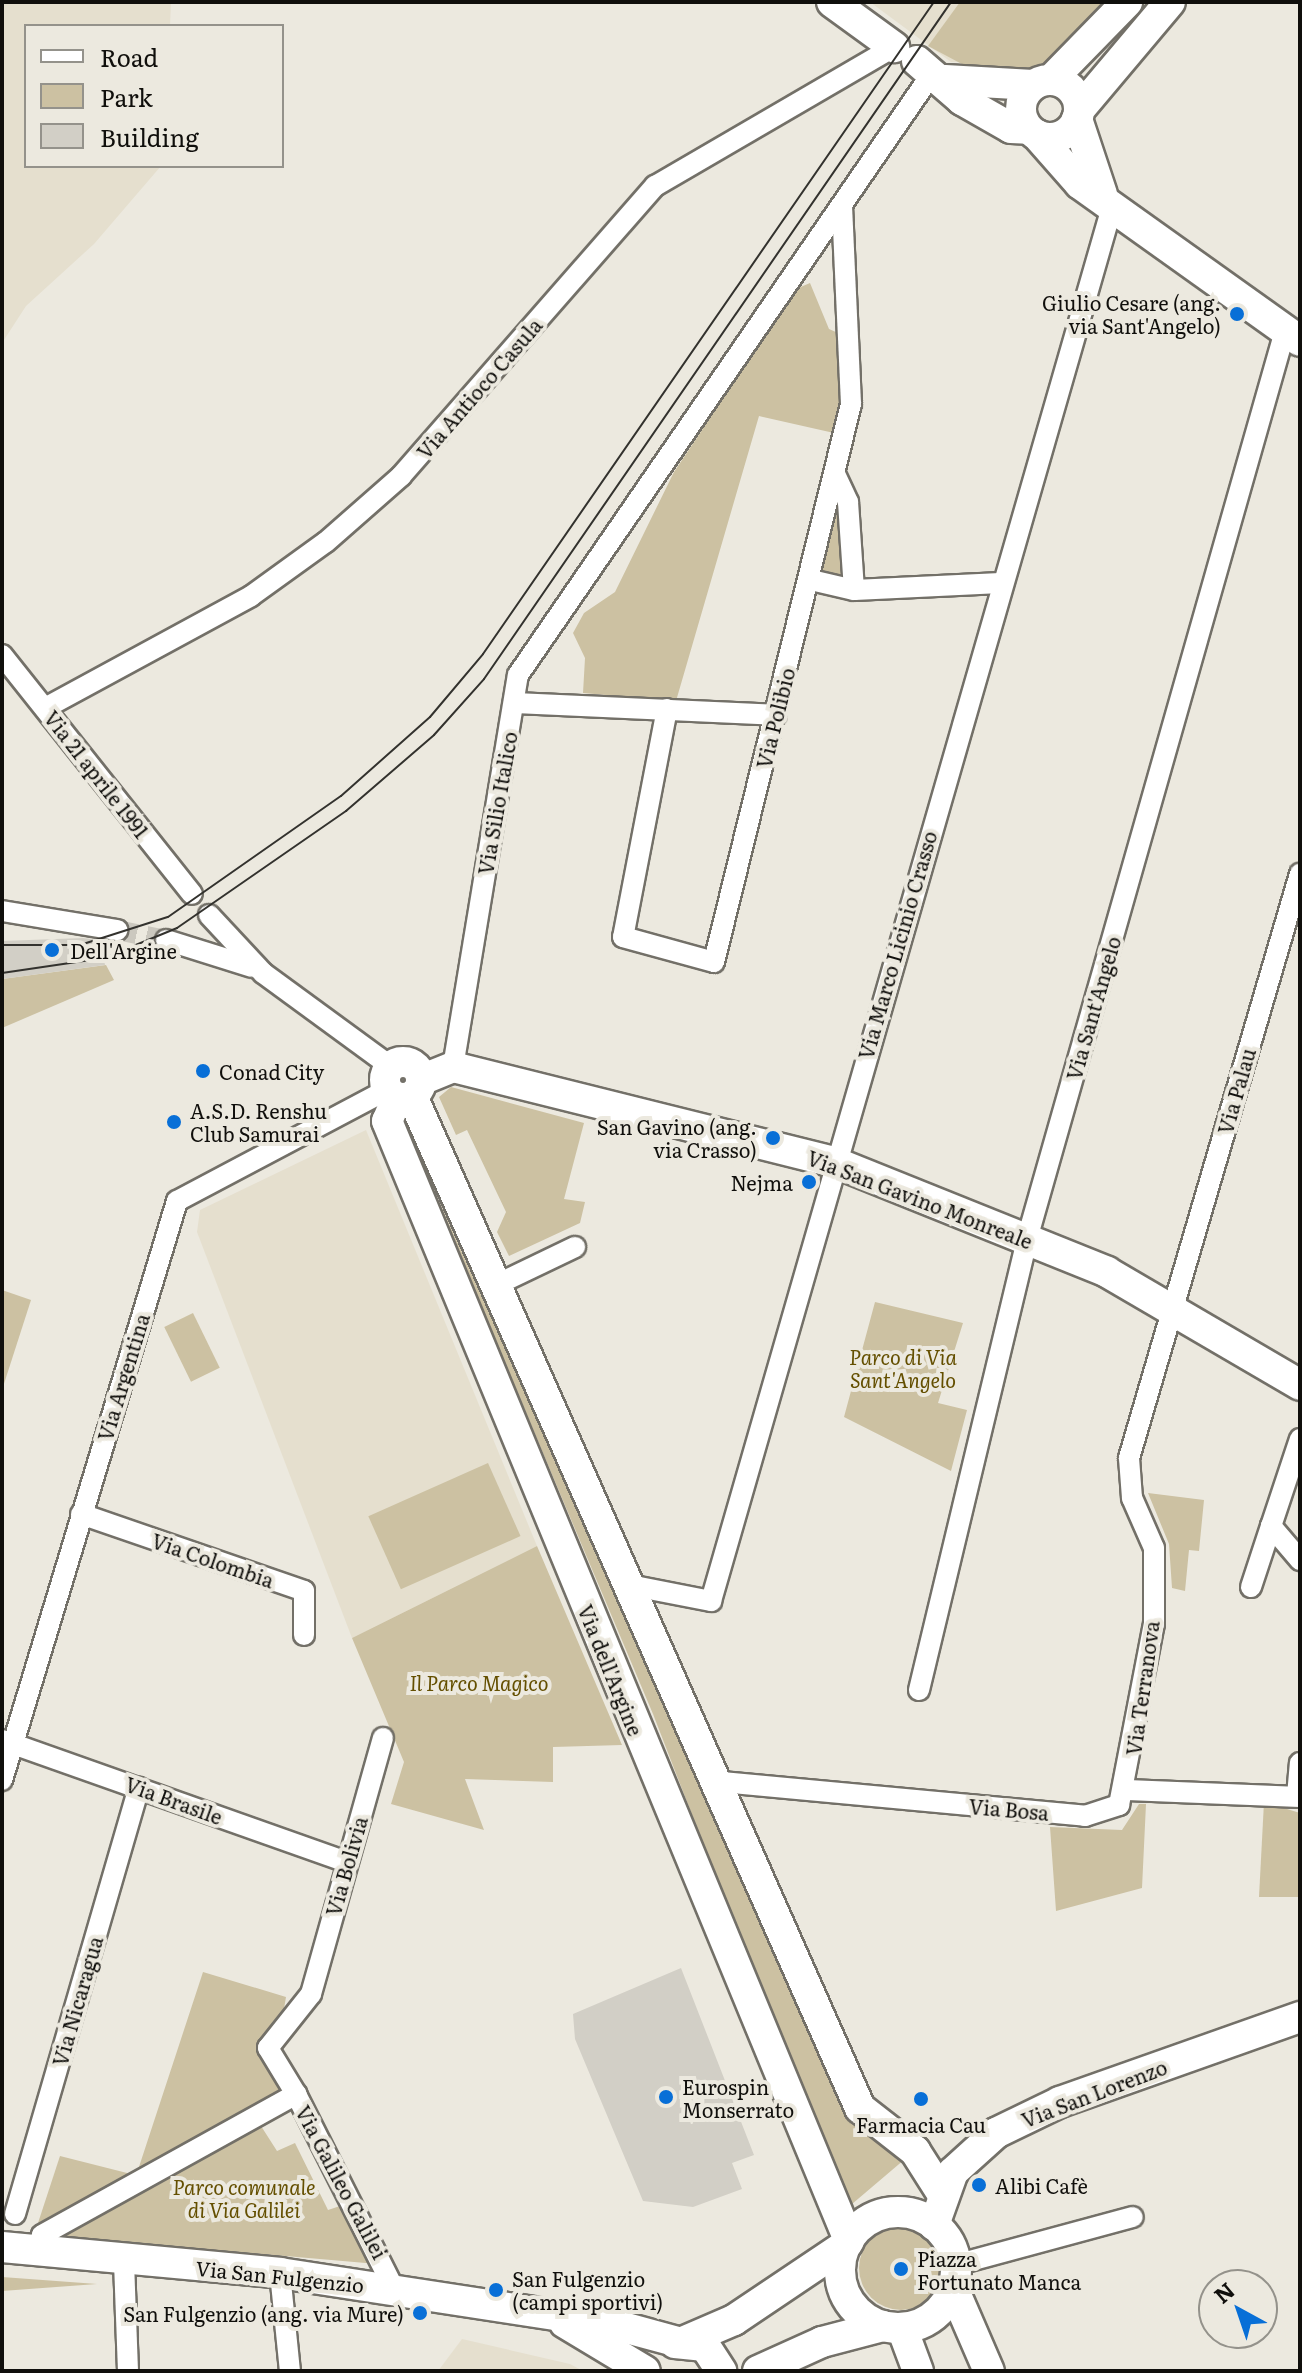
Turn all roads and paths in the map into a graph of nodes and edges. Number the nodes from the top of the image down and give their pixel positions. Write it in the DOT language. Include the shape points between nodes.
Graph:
graph roads {
  1 [pos="832,2"];
  2 [pos="1127,2"];
  3 [pos="1170,2"];
  4 [pos="922,65"];
  5 [pos="1042,82"];
  6 [pos="1078,115"];
  7 [pos="1032,132"];
  8 [pos="1108,200"];
  9 [pos="842,208"];
  10 [pos="1292,336"];
  11 [pos="835,474"];
  12 [pos="811,580"];
  13 [pos="1001,583"];
  14 [pos="854,590"];
  15 [pos="2,655"];
  16 [pos="514,703"];
  17 [pos="45,708"];
  18 [pos="667,709"];
  19 [pos="776,715"];
  20 [pos="1300,874"];
  21 [pos="192,894"];
  22 [pos="2,911"];
  23 [pos="209,915"];
  24 [pos="117,930"];
  25 [pos="166,940"];
  26 [pos="263,973"];
  27 [pos="453,1067"];
  28 [pos="401,1086"];
  29 [pos="834,1162"];
  30 [pos="1027,1239"];
  31 [pos="575,1247"];
  32 [pos="494,1286"];
  33 [pos="1172,1308"];
  34 [pos="1300,1385"];
  35 [pos="1300,1439"];
  36 [pos="81,1514"];
  37 [pos="1271,1526"];
  38 [pos="1300,1560"];
  39 [pos="624,1584"];
  40 [pos="1251,1587"];
  41 [pos="304,1635"];
  42 [pos="919,1690"];
  43 [pos="383,1738"];
  44 [pos="8,1742"];
  45 [pos="1300,1763"];
  46 [pos="2,1780"];
  47 [pos="711,1781"];
  48 [pos="139,1788"];
  49 [pos="1127,1790"];
  50 [pos="1298,1797"];
  51 [pos="346,1862"];
  52 [pos="1300,2017"];
  53 [pos="296,2094"];
  54 [pos="943,2195"];
  55 [pos="15,2214"];
  56 [pos="1133,2217"];
  57 [pos="934,2225"];
  58 [pos="848,2242"];
  59 [pos="2,2247"];
  60 [pos="38,2252"];
  61 [pos="124,2262"];
  62 [pos="280,2273"];
  63 [pos="954,2276"];
  64 [pos="394,2289"];
  65 [pos="557,2318"];
  66 [pos="892,2327"];
  67 [pos="586,2336"];
  68 [pos="682,2341"];
  69 [pos="128,2371"];
  70 [pos="290,2371"];
  71 [pos="618,2371"];
  72 [pos="645,2371"];
  73 [pos="652,2371"];
  74 [pos="721,2371"];
  75 [pos="758,2371"];
  76 [pos="918,2371"];
  77 [pos="989,2371"];
  1 -- 4 [label="street"];
  2 -- 5 [label="street"];
  3 -- 6 [label="street"];
  4 -- 5 [label="street"];
  4 -- 7 [label="street" via="962,100 1011,128"];
  4 -- 9 [label="street"];
  4 -- 17 [label="street, Via Antioco Casula" via="655,186 401,476 326,542 251,596"];
  5 -- 6 [label="street" via="1068,86"];
  5 -- 7 [label="street" via="1022,101"];
  6 -- 7 [label="street" via="1056,138"];
  6 -- 8 [label="street" via="1088,168"];
  7 -- 8 [label="street" via="1080,184"];
  8 -- 10 [label="street"];
  8 -- 13 [label="street, Via Marco Licinio Crasso"];
  9 -- 11 [label="street, Via Polibio" via="851,404"];
  9 -- 16 [label="street" via="693,412 518,675"];
  10 -- 30 [label="street, Via Sant'Angelo"];
  11 -- 12 [label="street, Via Polibio"];
  11 -- 14 [label="street" via="848,502"];
  12 -- 14 [label="street"];
  12 -- 19 [label="street, Via Polibio"];
  13 -- 14 [label="street"];
  13 -- 29 [label="street, Via Marco Licinio Crasso"];
  15 -- 17 [label="street, Via 21 aprile 1991"];
  16 -- 18 [label="street, Via Silio Italico"];
  16 -- 27 [label="street, Via Silio Italico"];
  17 -- 21 [label="street, Via 21 aprile 1991"];
  18 -- 19 [label="street, Via Silio Italico"];
  18 -- 19 [label="street, Via Polibio" via="623,937 714,962"];
  20 -- 33 [label="street, Via Palau"];
  22 -- 24 [label="street"];
  23 -- 26 [label="street"];
  25 -- 26 [label="street"];
  26 -- 28 [label="street"];
  27 -- 28 [label="street"];
  27 -- 29 [label="street, Via San Gavino Monreale"];
  28 -- 32 [label="street"];
  28 -- 36 [label="street, Via Argentina" via="177,1201"];
  28 -- 58 [label="street, Via dell'Argine" via="387,1121"];
  29 -- 30 [label="street, Via San Gavino Monreale"];
  29 -- 39 [label="street, Via Marco Licinio Crasso" via="711,1601"];
  30 -- 33 [label="street, Via San Gavino Monreale"];
  30 -- 42 [label="street, Via Sant'Angelo"];
  31 -- 32 [label="street"];
  32 -- 39 [label="street"];
  33 -- 34 [label="street, Via San Gavino Monreale"];
  33 -- 49 [label="street, Via Terranova" via="1129,1458 1132,1498 1154,1548 1154,1624"];
  35 -- 37 [label="street"];
  36 -- 41 [label="street, Via Colombia" via="304,1591"];
  36 -- 44 [label="street, Via Argentina"];
  37 -- 38 [label="street"];
  37 -- 40 [label="street"];
  39 -- 47 [label="street"];
  43 -- 51 [label="street, Via Bolivia"];
  44 -- 46 [label="street, Via Argentina"];
  44 -- 48 [label="street, Via Brasile"];
  45 -- 50 [label="street"];
  47 -- 49 [label="street, Via Bosa" via="1085,1816 1105,1815"];
  47 -- 54 [label="street" via="860,2108 915,2151"];
  48 -- 51 [label="street, Via Brasile"];
  48 -- 55 [label="street, Via Nicaragua"];
  49 -- 50 [label="street"];
  51 -- 53 [label="street, Via Bolivia" via="311,1994 268,2048"];
  52 -- 54 [label="street, Via San Lorenzo" via="1060,2102 996,2133 973,2149"];
  53 -- 60 [label="street, Via Galileo Galilei" via="42,2235"];
  53 -- 64 [label="street, Via Galileo Galilei"];
  54 -- 57 [label="street, Via San Lorenzo"];
  56 -- 63 [label="street"];
  57 -- 58 [label="street" via="910,2213 884,2214"];
  57 -- 63 [label="street"];
  58 -- 66 [label="street" via="845,2294"];
  58 -- 68 [label="street" via="734,2320"];
  59 -- 60 [label="street, Via San Fulgenzio"];
  60 -- 61 [label="street, Via San Fulgenzio"];
  61 -- 62 [label="street, Via San Fulgenzio"];
  61 -- 69 [label="street"];
  62 -- 64 [label="street, Via San Fulgenzio"];
  62 -- 70 [label="street"];
  63 -- 66 [label="street" via="933,2315"];
  63 -- 77 [label="street"];
  64 -- 65 [label="street, Via San Fulgenzio"];
  65 -- 67 [label="street, Via San Fulgenzio"];
  65 -- 68 [label="street, Via San Fulgenzio"];
  66 -- 75 [label="street" via="822,2342"];
  66 -- 76 [label="street"];
  67 -- 71 [label="street"];
  67 -- 72 [label="street, Via San Fulgenzio"];
  68 -- 73 [label="street" via="663,2350"];
  68 -- 74 [label="street" via="709,2349"];
}
